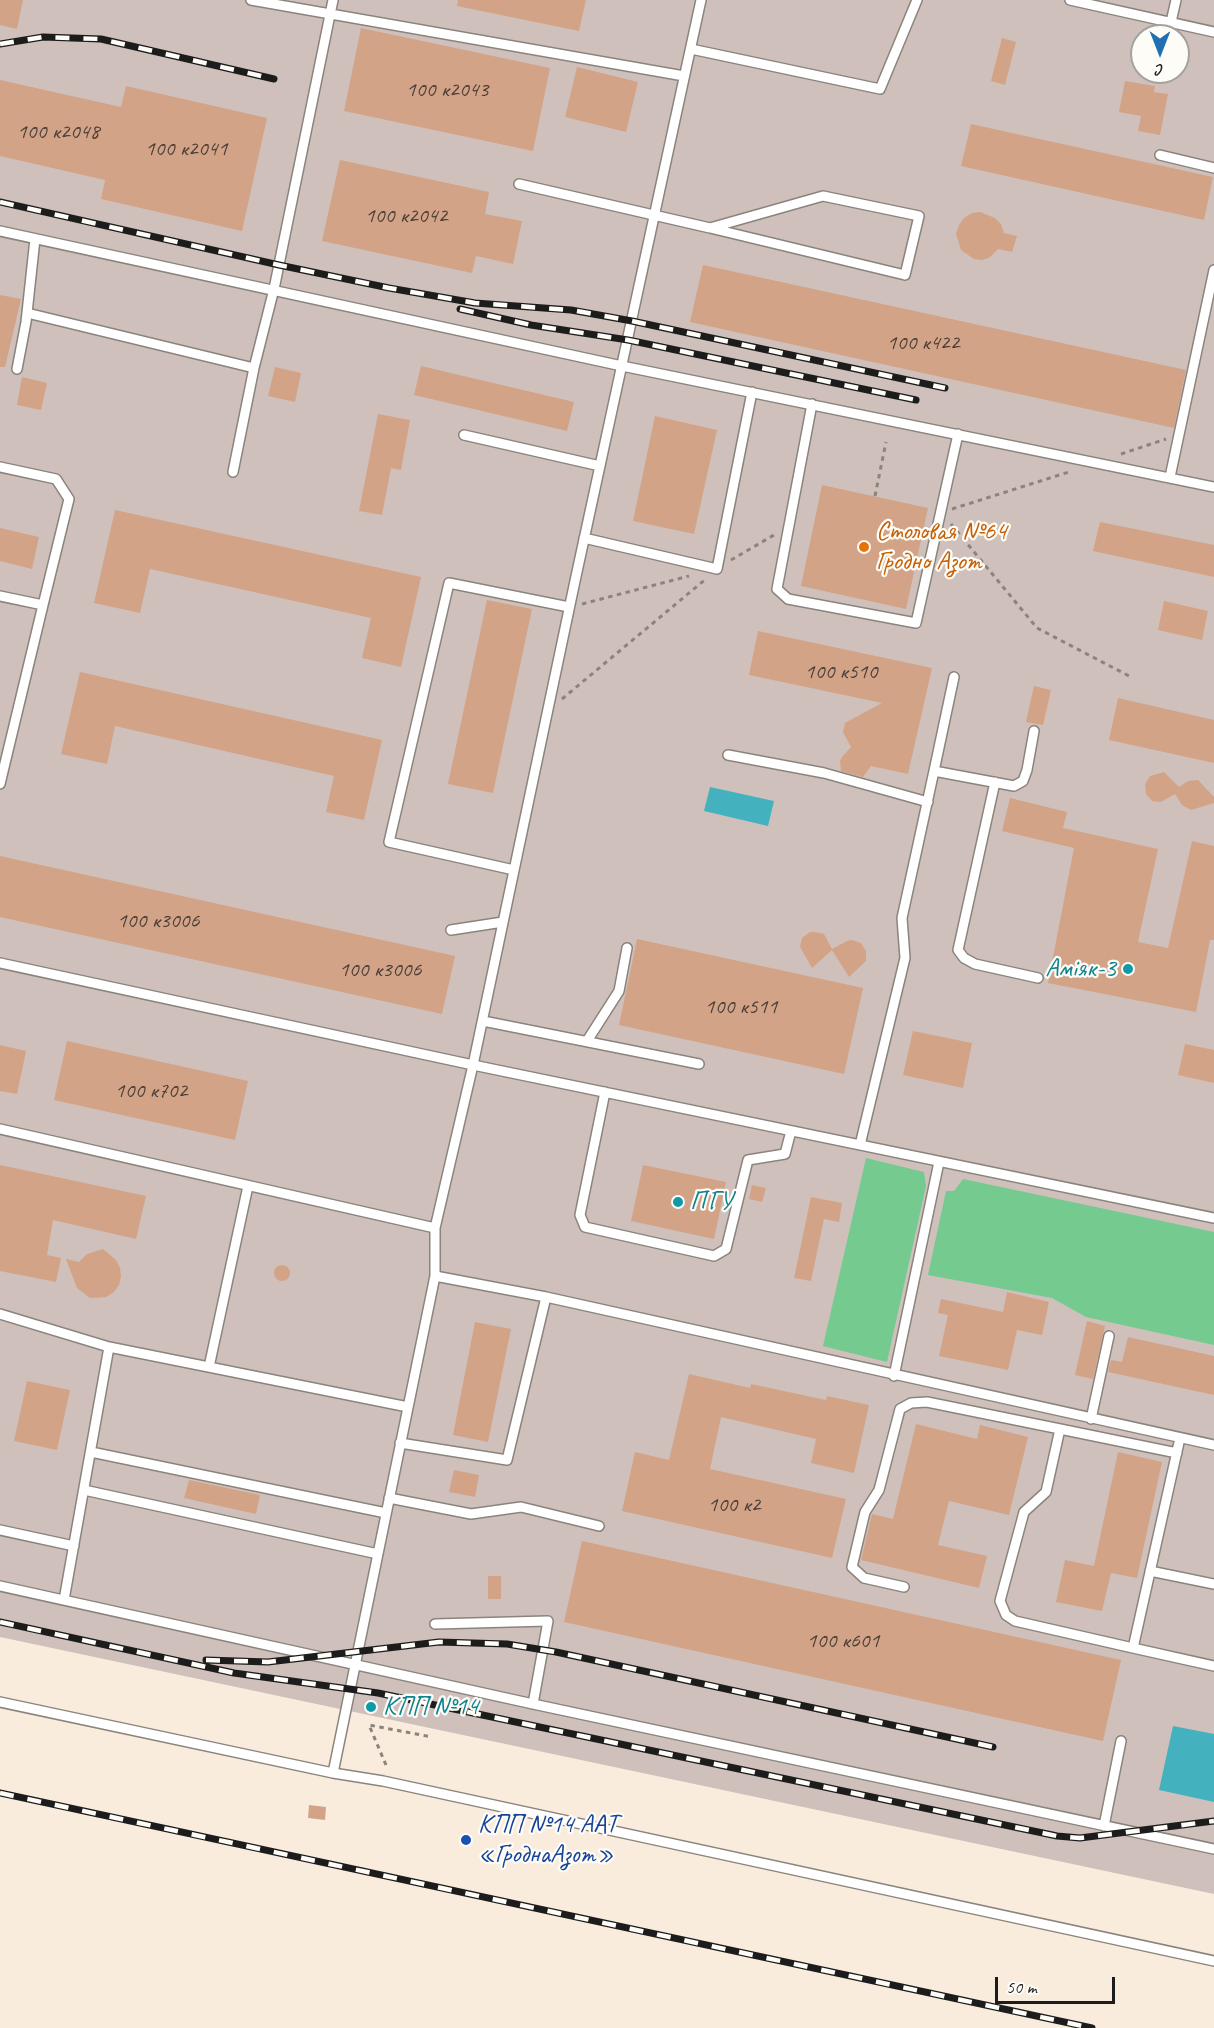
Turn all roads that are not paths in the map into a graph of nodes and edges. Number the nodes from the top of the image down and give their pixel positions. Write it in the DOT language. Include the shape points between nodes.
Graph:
graph roads {
  1 [pos="251,0"];
  2 [pos="333,0"];
  3 [pos="701,0"];
  4 [pos="917,0"];
  5 [pos="1070,0"];
  6 [pos="1176,0"];
  7 [pos="1114,5"];
  8 [pos="330,15"];
  9 [pos="1171,22"];
  10 [pos="1214,32"];
  11 [pos="691,49"];
  12 [pos="684,76"];
  13 [pos="1160,155"];
  14 [pos="1214,168"];
  15 [pos="519,184"];
  16 [pos="655,215"];
  17 [pos="710,228"];
  18 [pos="0,231"];
  19 [pos="35,239"];
  20 [pos="1214,270"];
  21 [pos="274,290"];
  22 [pos="27,312"];
  23 [pos="622,366"];
  24 [pos="254,368"];
  25 [pos="17,369"];
  26 [pos="752,392"];
  27 [pos="812,404"];
  28 [pos="958,434"];
  29 [pos="464,435"];
  30 [pos="600,466"];
  31 [pos="0,468"];
  32 [pos="233,472"];
  33 [pos="1170,477"];
  34 [pos="1214,487"];
  35 [pos="584,538"];
  36 [pos="0,596"];
  37 [pos="44,605"];
  38 [pos="569,607"];
  39 [pos="954,677"];
  40 [pos="1034,731"];
  41 [pos="728,755"];
  42 [pos="3,759"];
  43 [pos="934,771"];
  44 [pos="995,782"];
  45 [pos="0,784"];
  46 [pos="928,802"];
  47 [pos="514,870"];
  48 [pos="503,922"];
  49 [pos="451,930"];
  50 [pos="627,948"];
  51 [pos="0,963"];
  52 [pos="1038,978"];
  53 [pos="483,1021"];
  54 [pos="587,1041"];
  55 [pos="699,1064"];
  56 [pos="473,1065"];
  57 [pos="605,1092"];
  58 [pos="0,1129"];
  59 [pos="791,1131"];
  60 [pos="860,1145"];
  61 [pos="939,1162"];
  62 [pos="248,1186"];
  63 [pos="1214,1218"];
  64 [pos="435,1228"];
  65 [pos="435,1276"];
  66 [pos="546,1297"];
  67 [pos="0,1314"];
  68 [pos="1109,1335"];
  69 [pos="108,1347"];
  70 [pos="209,1367"];
  71 [pos="894,1376"];
  72 [pos="408,1407"];
  73 [pos="1091,1419"];
  74 [pos="1060,1429"];
  75 [pos="1180,1438"];
  76 [pos="400,1443"];
  77 [pos="1214,1445"];
  78 [pos="90,1452"];
  79 [pos="1177,1453"];
  80 [pos="84,1490"];
  81 [pos="389,1498"];
  82 [pos="386,1513"];
  83 [pos="599,1526"];
  84 [pos="0,1530"];
  85 [pos="74,1546"];
  86 [pos="378,1554"];
  87 [pos="1150,1571"];
  88 [pos="1214,1584"];
  89 [pos="0,1586"];
  90 [pos="904,1587"];
  91 [pos="64,1600"];
  92 [pos="435,1624"];
  93 [pos="1133,1648"];
  94 [pos="355,1665"];
  95 [pos="1214,1666"];
  96 [pos="0,1702"];
  97 [pos="533,1704"];
  98 [pos="1122,1741"];
  99 [pos="333,1773"];
  100 [pos="1104,1826"];
  101 [pos="1214,1849"];
  102 [pos="1214,1961"];
  1 -- 8 [label="lane"];
  2 -- 8 [label="lane"];
  3 -- 11 [label="lane"];
  4 -- 11 [label="lane" via="880,89"];
  5 -- 7 [label="lane"];
  6 -- 9 [label="lane"];
  7 -- 9 [label="lane"];
  8 -- 12 [label="lane"];
  8 -- 21 [label="lane"];
  9 -- 10 [label="lane"];
  11 -- 12 [label="lane"];
  12 -- 16 [label="lane"];
  13 -- 14 [label="lane"];
  15 -- 16 [label="lane"];
  16 -- 17 [label="lane"];
  16 -- 23 [label="lane"];
  17 -- 17 [label="lane" via="823,196 919,216 905,275"];
  18 -- 19 [label="lane"];
  19 -- 21 [label="lane"];
  19 -- 22 [label="lane"];
  20 -- 33 [label="lane"];
  21 -- 23 [label="lane"];
  21 -- 24 [label="lane"];
  22 -- 24 [label="lane"];
  22 -- 25 [label="lane"];
  23 -- 26 [label="lane"];
  23 -- 30 [label="lane"];
  24 -- 32 [label="lane"];
  26 -- 27 [label="lane"];
  26 -- 35 [label="lane" via="717,569"];
  27 -- 28 [label="lane"];
  27 -- 28 [label="lane" via="777,589 788,599 916,623"];
  28 -- 33 [label="lane"];
  29 -- 30 [label="lane"];
  30 -- 35 [label="lane"];
  31 -- 37 [label="lane" via="56,479 69,499"];
  33 -- 34 [label="lane"];
  35 -- 38 [label="lane"];
  36 -- 37 [label="lane"];
  37 -- 42 [label="lane"];
  38 -- 47 [label="lane"];
  38 -- 47 [label="lane" via="449,583 389,842"];
  39 -- 43 [label="lane"];
  40 -- 44 [label="lane" via="1023,781 1014,786"];
  41 -- 46 [label="lane" via="824,773"];
  42 -- 45 [label="lane"];
  43 -- 44 [label="lane"];
  43 -- 46 [label="lane"];
  44 -- 52 [label="lane" via="958,950 975,964"];
  46 -- 60 [label="lane" via="902,918 905,958"];
  47 -- 48 [label="lane"];
  48 -- 49 [label="lane"];
  48 -- 53 [label="lane"];
  50 -- 54 [label="lane" via="618,991"];
  51 -- 56 [label="lane"];
  53 -- 54 [label="lane"];
  53 -- 56 [label="lane"];
  54 -- 55 [label="lane"];
  56 -- 57 [label="lane"];
  56 -- 64 [label="lane"];
  57 -- 59 [label="lane"];
  57 -- 59 [label="lane" via="580,1215 585,1227 714,1256 726,1249 748,1160 785,1154"];
  58 -- 62 [label="lane"];
  59 -- 60 [label="lane"];
  60 -- 61 [label="lane"];
  61 -- 63 [label="lane"];
  61 -- 71 [label="lane"];
  62 -- 64 [label="lane"];
  62 -- 70 [label="lane"];
  64 -- 65 [label="lane"];
  65 -- 66 [label="lane"];
  65 -- 72 [label="lane"];
  66 -- 71 [label="lane"];
  66 -- 76 [label="lane" via="507,1460"];
  67 -- 69 [label="lane"];
  68 -- 73 [label="lane"];
  69 -- 70 [label="lane"];
  69 -- 78 [label="lane"];
  70 -- 72 [label="lane"];
  71 -- 73 [label="lane"];
  72 -- 76 [label="lane"];
  73 -- 75 [label="lane"];
  74 -- 79 [label="lane"];
  74 -- 90 [label="lane" via="927,1402 900,1408 879,1490 865,1512 852,1567 864,1578"];
  74 -- 93 [label="lane" via="1046,1492 1024,1512 1000,1601 1006,1615 1015,1621"];
  75 -- 77 [label="lane"];
  75 -- 79 [label="lane"];
  76 -- 81 [label="lane"];
  78 -- 80 [label="lane"];
  78 -- 82 [label="lane"];
  79 -- 87 [label="lane"];
  80 -- 85 [label="lane"];
  80 -- 86 [label="lane"];
  81 -- 82 [label="lane"];
  81 -- 83 [label="lane" via="471,1514 521,1506"];
  82 -- 86 [label="lane"];
  84 -- 85 [label="lane"];
  85 -- 91 [label="lane"];
  86 -- 94 [label="lane"];
  87 -- 88 [label="lane"];
  87 -- 93 [label="lane"];
  89 -- 91 [label="lane"];
  91 -- 94 [label="lane"];
  92 -- 97 [label="lane" via="548,1621"];
  93 -- 95 [label="lane"];
  94 -- 97 [label="lane"];
  94 -- 99 [label="lane"];
  96 -- 99 [label="lane"];
  97 -- 100 [label="lane"];
  98 -- 100 [label="lane"];
  99 -- 102 [label="lane"];
  100 -- 101 [label="lane"];
}
